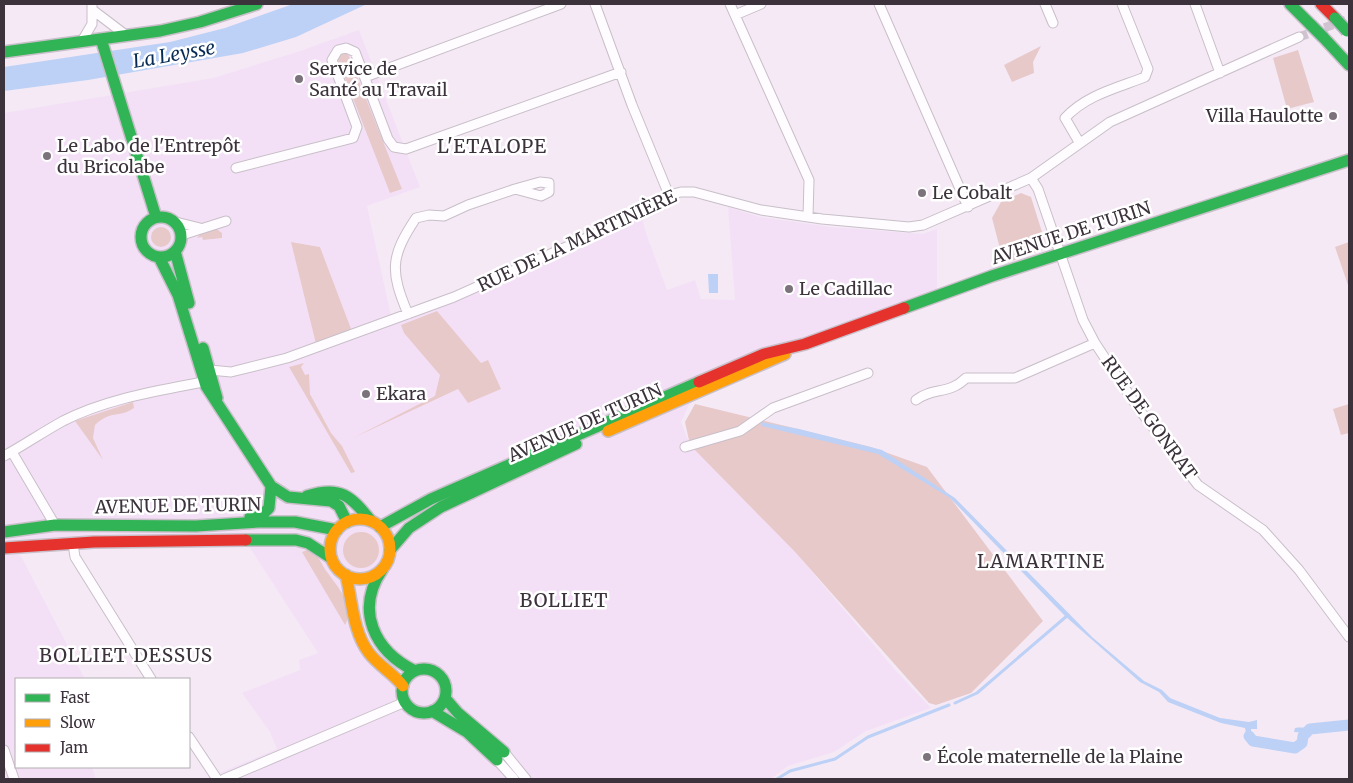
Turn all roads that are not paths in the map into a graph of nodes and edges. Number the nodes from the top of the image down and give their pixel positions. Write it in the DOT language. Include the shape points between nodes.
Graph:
graph roads {
  1 [pos="256,4"];
  2 [pos="561,4"];
  3 [pos="595,4"];
  4 [pos="730,4"];
  5 [pos="761,4"];
  6 [pos="879,4"];
  7 [pos="1045,4"];
  8 [pos="1122,4"];
  9 [pos="1195,4"];
  10 [pos="1290,4"];
  11 [pos="1321,4"];
  12 [pos="93,7"];
  13 [pos="735,16"];
  14 [pos="1054,23"];
  15 [pos="1348,32"];
  16 [pos="126,36"];
  17 [pos="1299,37"];
  18 [pos="101,39"];
  19 [pos="82,41"];
  20 [pos="4,52"];
  21 [pos="1349,65"];
  22 [pos="621,72"];
  23 [pos="1220,73"];
  24 [pos="365,77"];
  25 [pos="1079,142"];
  26 [pos="1349,160"];
  27 [pos="236,168"];
  28 [pos="1031,178"];
  29 [pos="516,188"];
  30 [pos="669,195"];
  31 [pos="968,208"];
  32 [pos="156,217"];
  33 [pos="808,217"];
  34 [pos="226,221"];
  35 [pos="176,222"];
  36 [pos="200,228"];
  37 [pos="182,235"];
  38 [pos="175,252"];
  39 [pos="1060,255"];
  40 [pos="159,257"];
  41 [pos="408,314"];
  42 [pos="1095,343"];
  43 [pos="805,344"];
  44 [pos="199,363"];
  45 [pos="210,370"];
  46 [pos="868,373"];
  47 [pos="203,382"];
  48 [pos="676,392"];
  49 [pos="916,400"];
  50 [pos="219,406"];
  51 [pos="651,413"];
  52 [pos="685,447"];
  53 [pos="8,454"];
  54 [pos="271,486"];
  55 [pos="302,498"];
  56 [pos="347,522"];
  57 [pos="375,524"];
  58 [pos="55,525"];
  59 [pos="196,526"];
  60 [pos="337,530"];
  61 [pos="4,532"];
  62 [pos="73,544"];
  63 [pos="4,548"];
  64 [pos="390,550"];
  65 [pos="331,558"];
  66 [pos="382,570"];
  67 [pos="346,575"];
  68 [pos="1349,637"];
  69 [pos="414,671"];
  70 [pos="150,678"];
  71 [pos="403,686"];
  72 [pos="445,698"];
  73 [pos="405,702"];
  74 [pos="432,711"];
  75 [pos="190,738"];
  76 [pos="4,750"];
  77 [pos="500,756"];
  78 [pos="14,779"];
  79 [pos="217,779"];
  80 [pos="224,779"];
  81 [pos="514,779"];
  82 [pos="526,779"];
  1 -- 16 [label="main road" via="200,22"];
  2 -- 24 [label="street"];
  3 -- 22 [label="street"];
  4 -- 13 [label="street"];
  5 -- 13 [label="street"];
  6 -- 31 [label="street"];
  7 -- 14 [label="street"];
  8 -- 25 [label="street" via="1148,69 1145,77 1091,97 1075,107 1065,118"];
  9 -- 23 [label="street"];
  10 -- 21 [label="main road, bridge"];
  11 -- 15 [label="main road, bridge"];
  12 -- 16 [label="street"];
  12 -- 19 [label="street" via="92,24"];
  13 -- 33 [label="street" via="810,180"];
  16 -- 18 [label="main road"];
  17 -- 23 [label="street, RUE DE LA MARTINIÈRE"];
  18 -- 19 [label="main road"];
  18 -- 32 [label="main road"];
  19 -- 20 [label="main road"];
  22 -- 24 [label="street" via="406,149 394,147 388,139"];
  22 -- 30 [label="street"];
  23 -- 25 [label="street, RUE DE LA MARTINIÈRE" via="1110,122"];
  24 -- 27 [label="street" via="355,52 346,48 338,50 332,60 357,127 354,138"];
  25 -- 28 [label="street, RUE DE LA MARTINIÈRE"];
  26 -- 39 [label="main road, AVENUE DE TURIN"];
  28 -- 31 [label="street, RUE DE LA MARTINIÈRE"];
  28 -- 39 [label="street, RUE DE GONRAT"];
  29 -- 41 [label="street" via="444,216 416,218 404,236 394,262 396,285"];
  30 -- 33 [label="street, RUE DE LA MARTINIÈRE" via="694,192 762,210"];
  30 -- 41 [label="street, RUE DE LA MARTINIÈRE" via="643,211 510,274"];
  31 -- 33 [label="street, RUE DE LA MARTINIÈRE" via="909,228"];
  32 -- 35 [label="main road" via="167,217"];
  32 -- 40 [label="main road" via="146,223 141,240 147,251"];
  34 -- 36 [label="street"];
  35 -- 36 [label="street"];
  35 -- 37 [label="main road"];
  36 -- 37 [label="street"];
  37 -- 38 [label="main road"];
  38 -- 40 [label="main road"];
  38 -- 45 [label="main road"];
  39 -- 42 [label="street, RUE DE GONRAT" via="1081,315"];
  39 -- 43 [label="main road, AVENUE DE TURIN"];
  40 -- 44 [label="main road" via="177,294"];
  41 -- 45 [label="street, RUE DE LA MARTINIÈRE" via="287,358 231,372"];
  42 -- 49 [label="street" via="1015,378 966,378 956,388 937,391"];
  42 -- 68 [label="street, RUE DE GONRAT" via="1138,408 1194,481 1264,530 1299,570"];
  43 -- 48 [label="main road, AVENUE DE TURIN" via="764,354"];
  43 -- 51 [label="main road, AVENUE DE TURIN"];
  44 -- 45 [label="main road"];
  44 -- 47 [label="main road"];
  45 -- 50 [label="main road"];
  46 -- 52 [label="street" via="773,408 740,431"];
  47 -- 50 [label="main road"];
  47 -- 53 [label="street" via="148,392 107,404 64,421"];
  48 -- 51 [label="main road"];
  48 -- 57 [label="main road, AVENUE DE TURIN"];
  50 -- 54 [label="main road"];
  51 -- 64 [label="main road, AVENUE DE TURIN" via="441,507 409,528"];
  53 -- 58 [label="street"];
  54 -- 55 [label="main road" via="284,496"];
  54 -- 59 [label="main road" via="271,506 262,515 206,521"];
  55 -- 56 [label="main road" via="332,501 340,506"];
  55 -- 57 [label="main road" via="325,491 344,493"];
  56 -- 57 [label="main road" via="363,519"];
  56 -- 60 [label="main road"];
  57 -- 64 [label="main road" via="386,533"];
  58 -- 59 [label="main road, AVENUE DE TURIN"];
  58 -- 61 [label="main road, AVENUE DE TURIN"];
  59 -- 60 [label="main road, AVENUE DE TURIN" via="295,522"];
  60 -- 65 [label="main road" via="330,546"];
  62 -- 63 [label="main road, AVENUE DE TURIN"];
  62 -- 65 [label="main road, AVENUE DE TURIN" via="296,540 308,543"];
  62 -- 70 [label="street" via="75,557"];
  64 -- 66 [label="main road"];
  65 -- 67 [label="main road"];
  66 -- 67 [label="main road" via="364,578"];
  66 -- 69 [label="main road" via="370,599 375,637 386,651"];
  67 -- 71 [label="main road" via="356,628 368,652"];
  69 -- 71 [label="main road"];
  69 -- 72 [label="main road" via="426,669 436,673 444,681"];
  71 -- 73 [label="main road"];
  72 -- 74 [label="main road"];
  72 -- 77 [label="main road" via="451,708 495,742"];
  73 -- 74 [label="main road" via="414,710"];
  73 -- 80 [label="street"];
  74 -- 77 [label="main road"];
  75 -- 79 [label="street"];
  76 -- 78 [label="street"];
  77 -- 81 [label="street"];
  77 -- 82 [label="street"];
}
